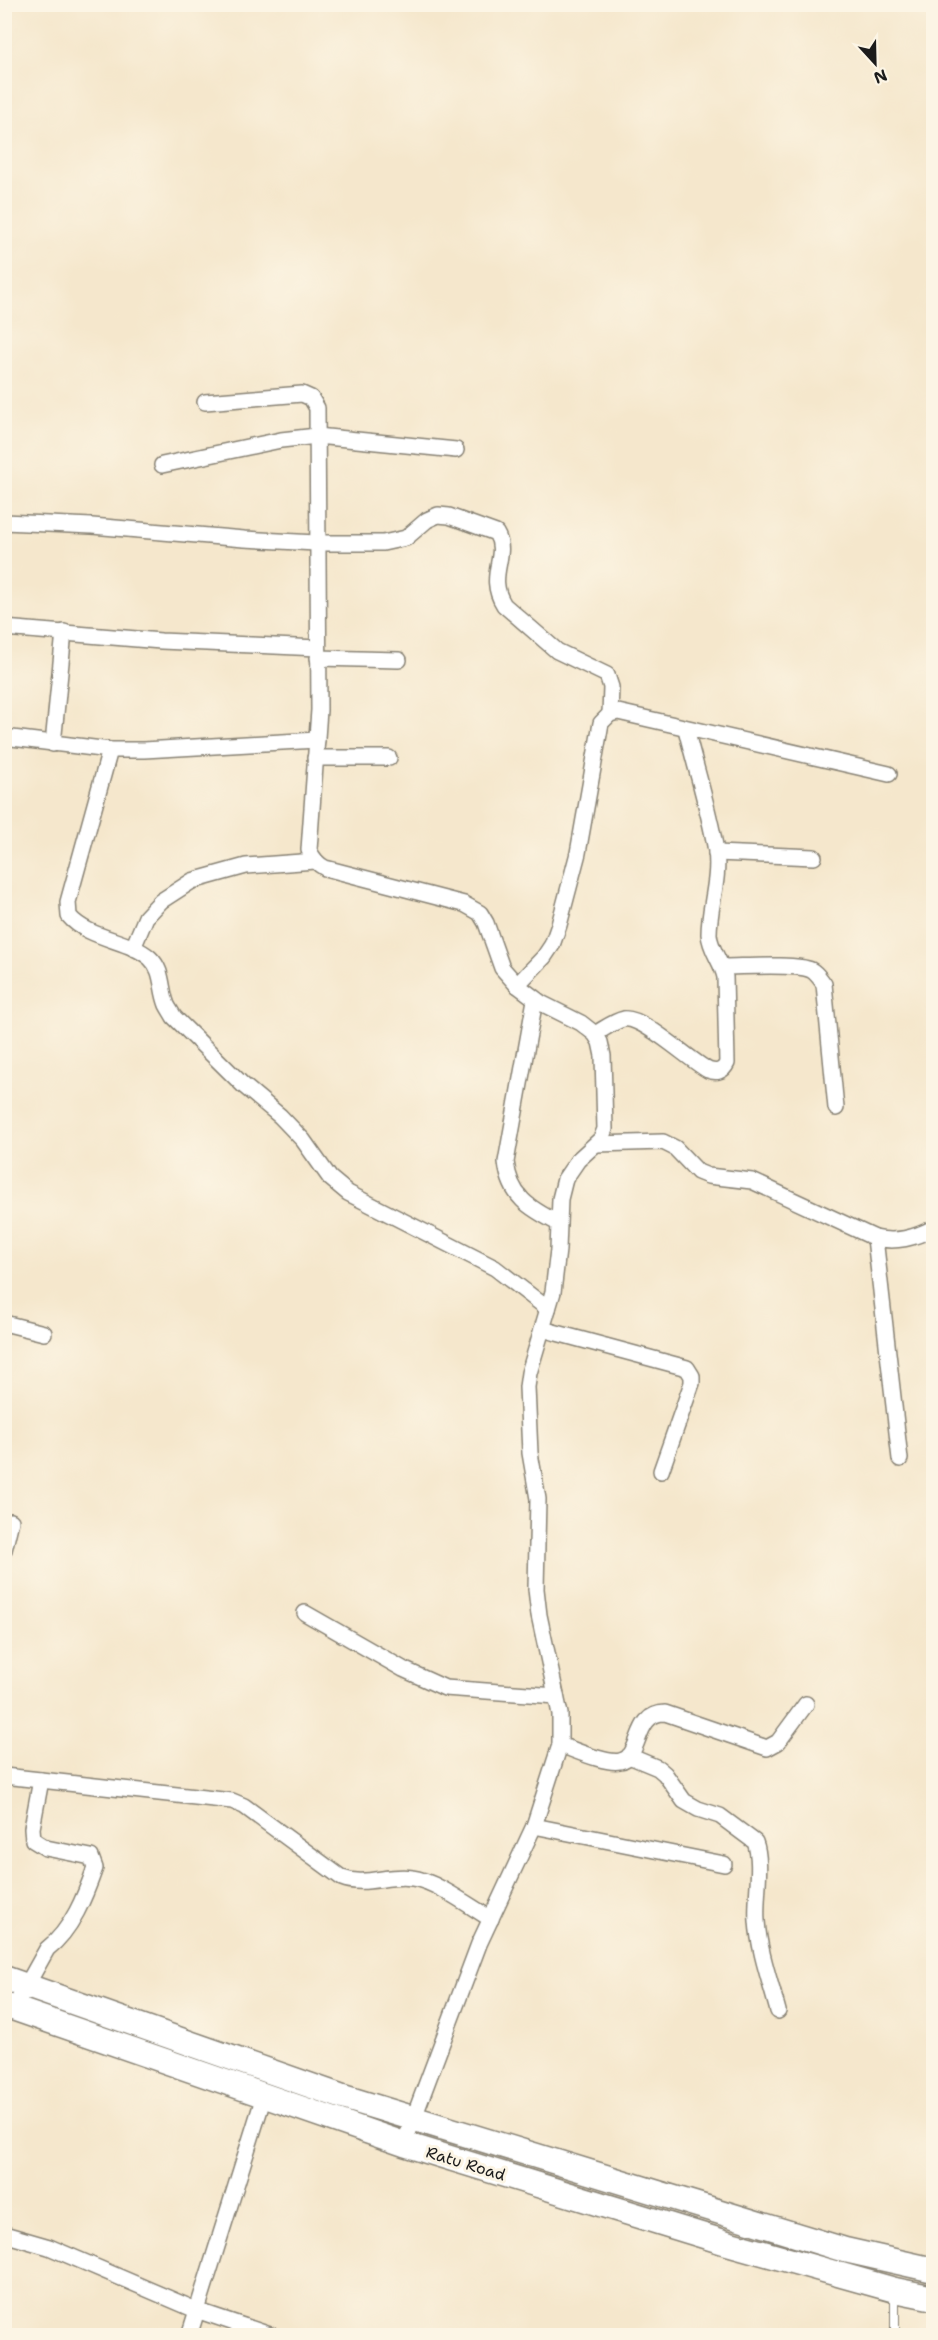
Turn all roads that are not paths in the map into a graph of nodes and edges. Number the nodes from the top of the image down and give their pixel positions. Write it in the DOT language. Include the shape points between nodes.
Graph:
graph roads {
  1 [pos="205,402"];
  2 [pos="317,436"];
  3 [pos="456,450"];
  4 [pos="162,465"];
  5 [pos="4,522"];
  6 [pos="316,543"];
  7 [pos="4,628"];
  8 [pos="64,632"];
  9 [pos="318,653"];
  10 [pos="399,660"];
  11 [pos="610,714"];
  12 [pos="686,729"];
  13 [pos="4,737"];
  14 [pos="317,740"];
  15 [pos="53,744"];
  16 [pos="110,750"];
  17 [pos="315,758"];
  18 [pos="389,758"];
  19 [pos="889,774"];
  20 [pos="716,853"];
  21 [pos="814,857"];
  22 [pos="315,861"];
  23 [pos="133,948"];
  24 [pos="723,967"];
  25 [pos="517,985"];
  26 [pos="535,1000"];
  27 [pos="595,1034"];
  28 [pos="836,1108"];
  29 [pos="597,1144"];
  30 [pos="558,1223"];
  31 [pos="930,1233"];
  32 [pos="875,1238"];
  33 [pos="548,1309"];
  34 [pos="4,1323"];
  35 [pos="542,1329"];
  36 [pos="44,1334"];
  37 [pos="900,1459"];
  38 [pos="661,1471"];
  39 [pos="11,1521"];
  40 [pos="4,1550"];
  41 [pos="304,1614"];
  42 [pos="556,1696"];
  43 [pos="806,1704"];
  44 [pos="560,1745"];
  45 [pos="629,1756"];
  46 [pos="4,1776"];
  47 [pos="41,1780"];
  48 [pos="534,1826"];
  49 [pos="724,1864"];
  50 [pos="491,1918"];
  51 [pos="4,1978"];
  52 [pos="27,1986"];
  53 [pos="9,2007"];
  54 [pos="778,2011"];
  55 [pos="264,2096"];
  56 [pos="413,2118"];
  57 [pos="404,2144"];
  58 [pos="4,2234"];
  59 [pos="933,2270"];
  60 [pos="895,2290"];
  61 [pos="933,2298"];
  62 [pos="196,2310"];
  63 [pos="189,2336"];
  64 [pos="273,2336"];
  65 [pos="895,2336"];
  1 -- 2 [label="street" via="302,393 315,402"];
  2 -- 3 [label="street"];
  2 -- 4 [label="street"];
  2 -- 6 [label="street"];
  5 -- 6 [label="street"];
  6 -- 9 [label="street"];
  6 -- 11 [label="street" via="396,542 438,515 496,533 500,539 495,582 498,596 557,651 607,675 611,687"];
  7 -- 8 [label="street"];
  8 -- 9 [label="street"];
  8 -- 15 [label="street"];
  9 -- 10 [label="street"];
  9 -- 14 [label="street"];
  11 -- 12 [label="street" via="618,711"];
  11 -- 25 [label="street" via="601,723 578,853 559,925 544,957"];
  12 -- 19 [label="street"];
  12 -- 20 [label="street"];
  13 -- 15 [label="street"];
  14 -- 16 [label="street"];
  14 -- 17 [label="street"];
  15 -- 16 [label="street"];
  16 -- 23 [label="street" via="67,909 81,927"];
  17 -- 18 [label="street"];
  17 -- 22 [label="street" via="309,850"];
  20 -- 21 [label="street"];
  20 -- 24 [label="street" via="709,933 712,949"];
  22 -- 23 [label="street" via="246,866 192,881 161,901 146,917"];
  22 -- 25 [label="street" via="326,868 464,904 480,913 502,968"];
  23 -- 33 [label="street" via="152,959 158,968 174,1017 280,1116 330,1178 348,1193 495,1268"];
  24 -- 27 [label="street" via="727,1063 720,1071 700,1066 631,1019 623,1019"];
  24 -- 28 [label="street" via="809,969 818,975 824,984"];
  25 -- 26 [label="street"];
  26 -- 27 [label="street"];
  26 -- 30 [label="street" via="506,1162 508,1175 522,1201"];
  27 -- 29 [label="street" via="603,1056 607,1113 605,1129"];
  29 -- 30 [label="street" via="570,1169 560,1199"];
  29 -- 32 [label="street" via="663,1142 675,1148 698,1172 752,1181"];
  30 -- 33 [label="street" via="558,1250"];
  31 -- 32 [label="street" via="903,1240"];
  32 -- 37 [label="street"];
  33 -- 35 [label="street"];
  34 -- 36 [label="street"];
  35 -- 38 [label="street" via="687,1368 692,1383"];
  35 -- 42 [label="street" via="529,1373 526,1402 538,1499 536,1589"];
  39 -- 40 [label="street"];
  41 -- 42 [label="street" via="445,1688"];
  42 -- 44 [label="street"];
  43 -- 45 [label="street" via="778,1742 767,1748 658,1713 643,1725"];
  44 -- 45 [label="street" via="609,1760 620,1761"];
  44 -- 48 [label="street"];
  45 -- 54 [label="street" via="658,1768 684,1801 720,1816 755,1842 760,1945"];
  46 -- 47 [label="street"];
  47 -- 50 [label="street" via="232,1801 342,1878 357,1882 413,1878"];
  47 -- 52 [label="street" via="33,1840 46,1848 91,1857 95,1868 71,1922 47,1949"];
  48 -- 49 [label="street"];
  48 -- 50 [label="street"];
  50 -- 56 [label="street"];
  51 -- 52 [label="main road, Ratu Road"];
  52 -- 53 [label="street"];
  52 -- 56 [label="main road, Ratu Road"];
  53 -- 55 [label="main road, Ratu Road"];
  55 -- 57 [label="main road, Ratu Road"];
  55 -- 62 [label="street"];
  56 -- 57 [label="street"];
  56 -- 59 [label="main road, Ratu Road" via="845,2250"];
  57 -- 60 [label="main road, Ratu Road" via="716,2240"];
  58 -- 62 [label="street" via="49,2247"];
  60 -- 61 [label="main road, Ratu Road"];
  60 -- 65 [label="lane"];
  62 -- 63 [label="street"];
  62 -- 64 [label="street"];
}
